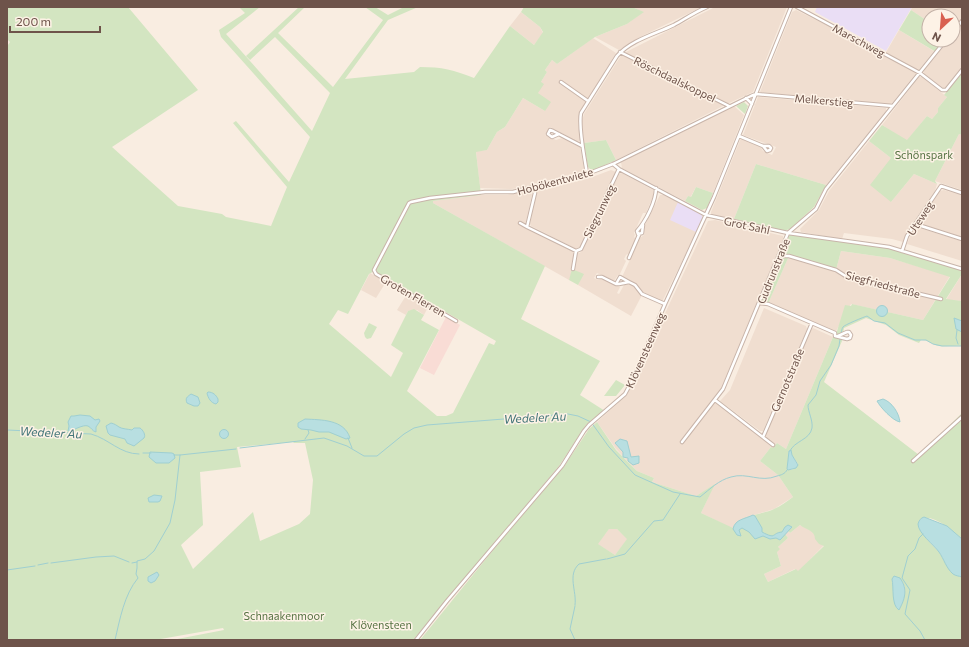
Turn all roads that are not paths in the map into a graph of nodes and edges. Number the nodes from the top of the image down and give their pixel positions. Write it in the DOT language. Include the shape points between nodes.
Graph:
graph roads {
  1 [pos="707,7"];
  2 [pos="791,7"];
  3 [pos="797,7"];
  4 [pos="940,48"];
  5 [pos="620,52"];
  6 [pos="962,70"];
  7 [pos="920,73"];
  8 [pos="561,82"];
  9 [pos="756,94"];
  10 [pos="746,98"];
  11 [pos="588,101"];
  12 [pos="752,104"];
  13 [pos="730,106"];
  14 [pos="893,106"];
  15 [pos="559,134"];
  16 [pos="739,136"];
  17 [pos="583,146"];
  18 [pos="763,146"];
  19 [pos="613,164"];
  20 [pos="620,169"];
  21 [pos="588,174"];
  22 [pos="534,188"];
  23 [pos="656,188"];
  24 [pos="662,191"];
  25 [pos="962,193"];
  26 [pos="656,195"];
  27 [pos="409,203"];
  28 [pos="706,215"];
  29 [pos="520,223"];
  30 [pos="915,224"];
  31 [pos="527,227"];
  32 [pos="788,234"];
  33 [pos="962,239"];
  34 [pos="576,251"];
  35 [pos="902,251"];
  36 [pos="780,256"];
  37 [pos="629,258"];
  38 [pos="573,269"];
  39 [pos="962,269"];
  40 [pos="598,277"];
  41 [pos="629,282"];
  42 [pos="616,284"];
  43 [pos="941,299"];
  44 [pos="760,303"];
  45 [pos="665,304"];
  46 [pos="456,321"];
  47 [pos="812,323"];
  48 [pos="838,336"];
  49 [pos="715,400"];
  50 [pos="962,417"];
  51 [pos="763,437"];
  52 [pos="682,442"];
  53 [pos="773,445"];
  54 [pos="913,461"];
  55 [pos="416,640"];
  1 -- 5 [label="street"];
  2 -- 9 [label="street, Klövensteenweg"];
  3 -- 7 [label="street, Marschweg"];
  4 -- 7 [label="street, Gudrunstraße"];
  5 -- 11 [label="street"];
  5 -- 13 [label="street, Röschdaalskoppel"];
  6 -- 7 [label="street, Marschweg" via="944,91"];
  7 -- 14 [label="street, Gudrunstraße"];
  8 -- 11 [label="street"];
  9 -- 10 [label="street, Hobökentwiete"];
  9 -- 12 [label="street, Klövensteenweg"];
  9 -- 14 [label="street, Melkerstieg"];
  10 -- 12 [label="street"];
  10 -- 13 [label="street, Hobökentwiete"];
  11 -- 17 [label="street" via="580,116"];
  12 -- 16 [label="street, Klövensteenweg"];
  13 -- 19 [label="street, Hobökentwiete"];
  14 -- 32 [label="street, Gudrunstraße" via="826,189 816,209"];
  15 -- 17 [label="street"];
  16 -- 18 [label="street"];
  16 -- 28 [label="street, Klövensteenweg"];
  17 -- 21 [label="street"];
  19 -- 20 [label="street, Grot Sahl"];
  19 -- 21 [label="street, Hobökentwiete"];
  20 -- 23 [label="street, Grot Sahl"];
  20 -- 34 [label="street, Siegrunweg" via="581,249"];
  21 -- 22 [label="street, Hobökentwiete"];
  22 -- 27 [label="street, Hobökentwiete" via="430,198"];
  22 -- 31 [label="street"];
  23 -- 24 [label="street, Grot Sahl"];
  23 -- 26 [label="street"];
  24 -- 26 [label="street"];
  24 -- 28 [label="street, Grot Sahl"];
  25 -- 30 [label="street, Uteweg" via="941,186"];
  26 -- 37 [label="street" via="643,226 637,232 639,235"];
  27 -- 46 [label="street, Groten Flerren" via="374,270 376,274"];
  28 -- 32 [label="street, Grot Sahl"];
  28 -- 45 [label="street, Klövensteenweg"];
  29 -- 31 [label="street"];
  30 -- 33 [label="street"];
  30 -- 35 [label="street, Uteweg" via="907,236"];
  31 -- 34 [label="street"];
  32 -- 35 [label="street, Grot Sahl" via="889,247"];
  32 -- 36 [label="street, Gudrunstraße"];
  34 -- 38 [label="street, Siegrunweg"];
  35 -- 39 [label="street, Grot Sahl"];
  36 -- 43 [label="street, Siegfriedstraße" via="789,256 836,270 847,277"];
  36 -- 44 [label="street, Gudrunstraße"];
  40 -- 42 [label="street" via="602,276"];
  41 -- 42 [label="street"];
  41 -- 42 [label="street" via="620,277"];
  41 -- 45 [label="street" via="642,294"];
  44 -- 47 [label="street"];
  44 -- 49 [label="street, Gudrunstraße" via="726,383"];
  45 -- 55 [label="street, Klövensteenweg" via="625,394 589,425 562,466"];
  47 -- 48 [label="street"];
  47 -- 51 [label="street, Gernotstraße"];
  48 -- 48 [label="street" via="849,332 851,336 848,339"];
  49 -- 51 [label="street"];
  49 -- 52 [label="street, Gudrunstraße"];
  50 -- 54 [label="street"];
  51 -- 53 [label="street"];
}
